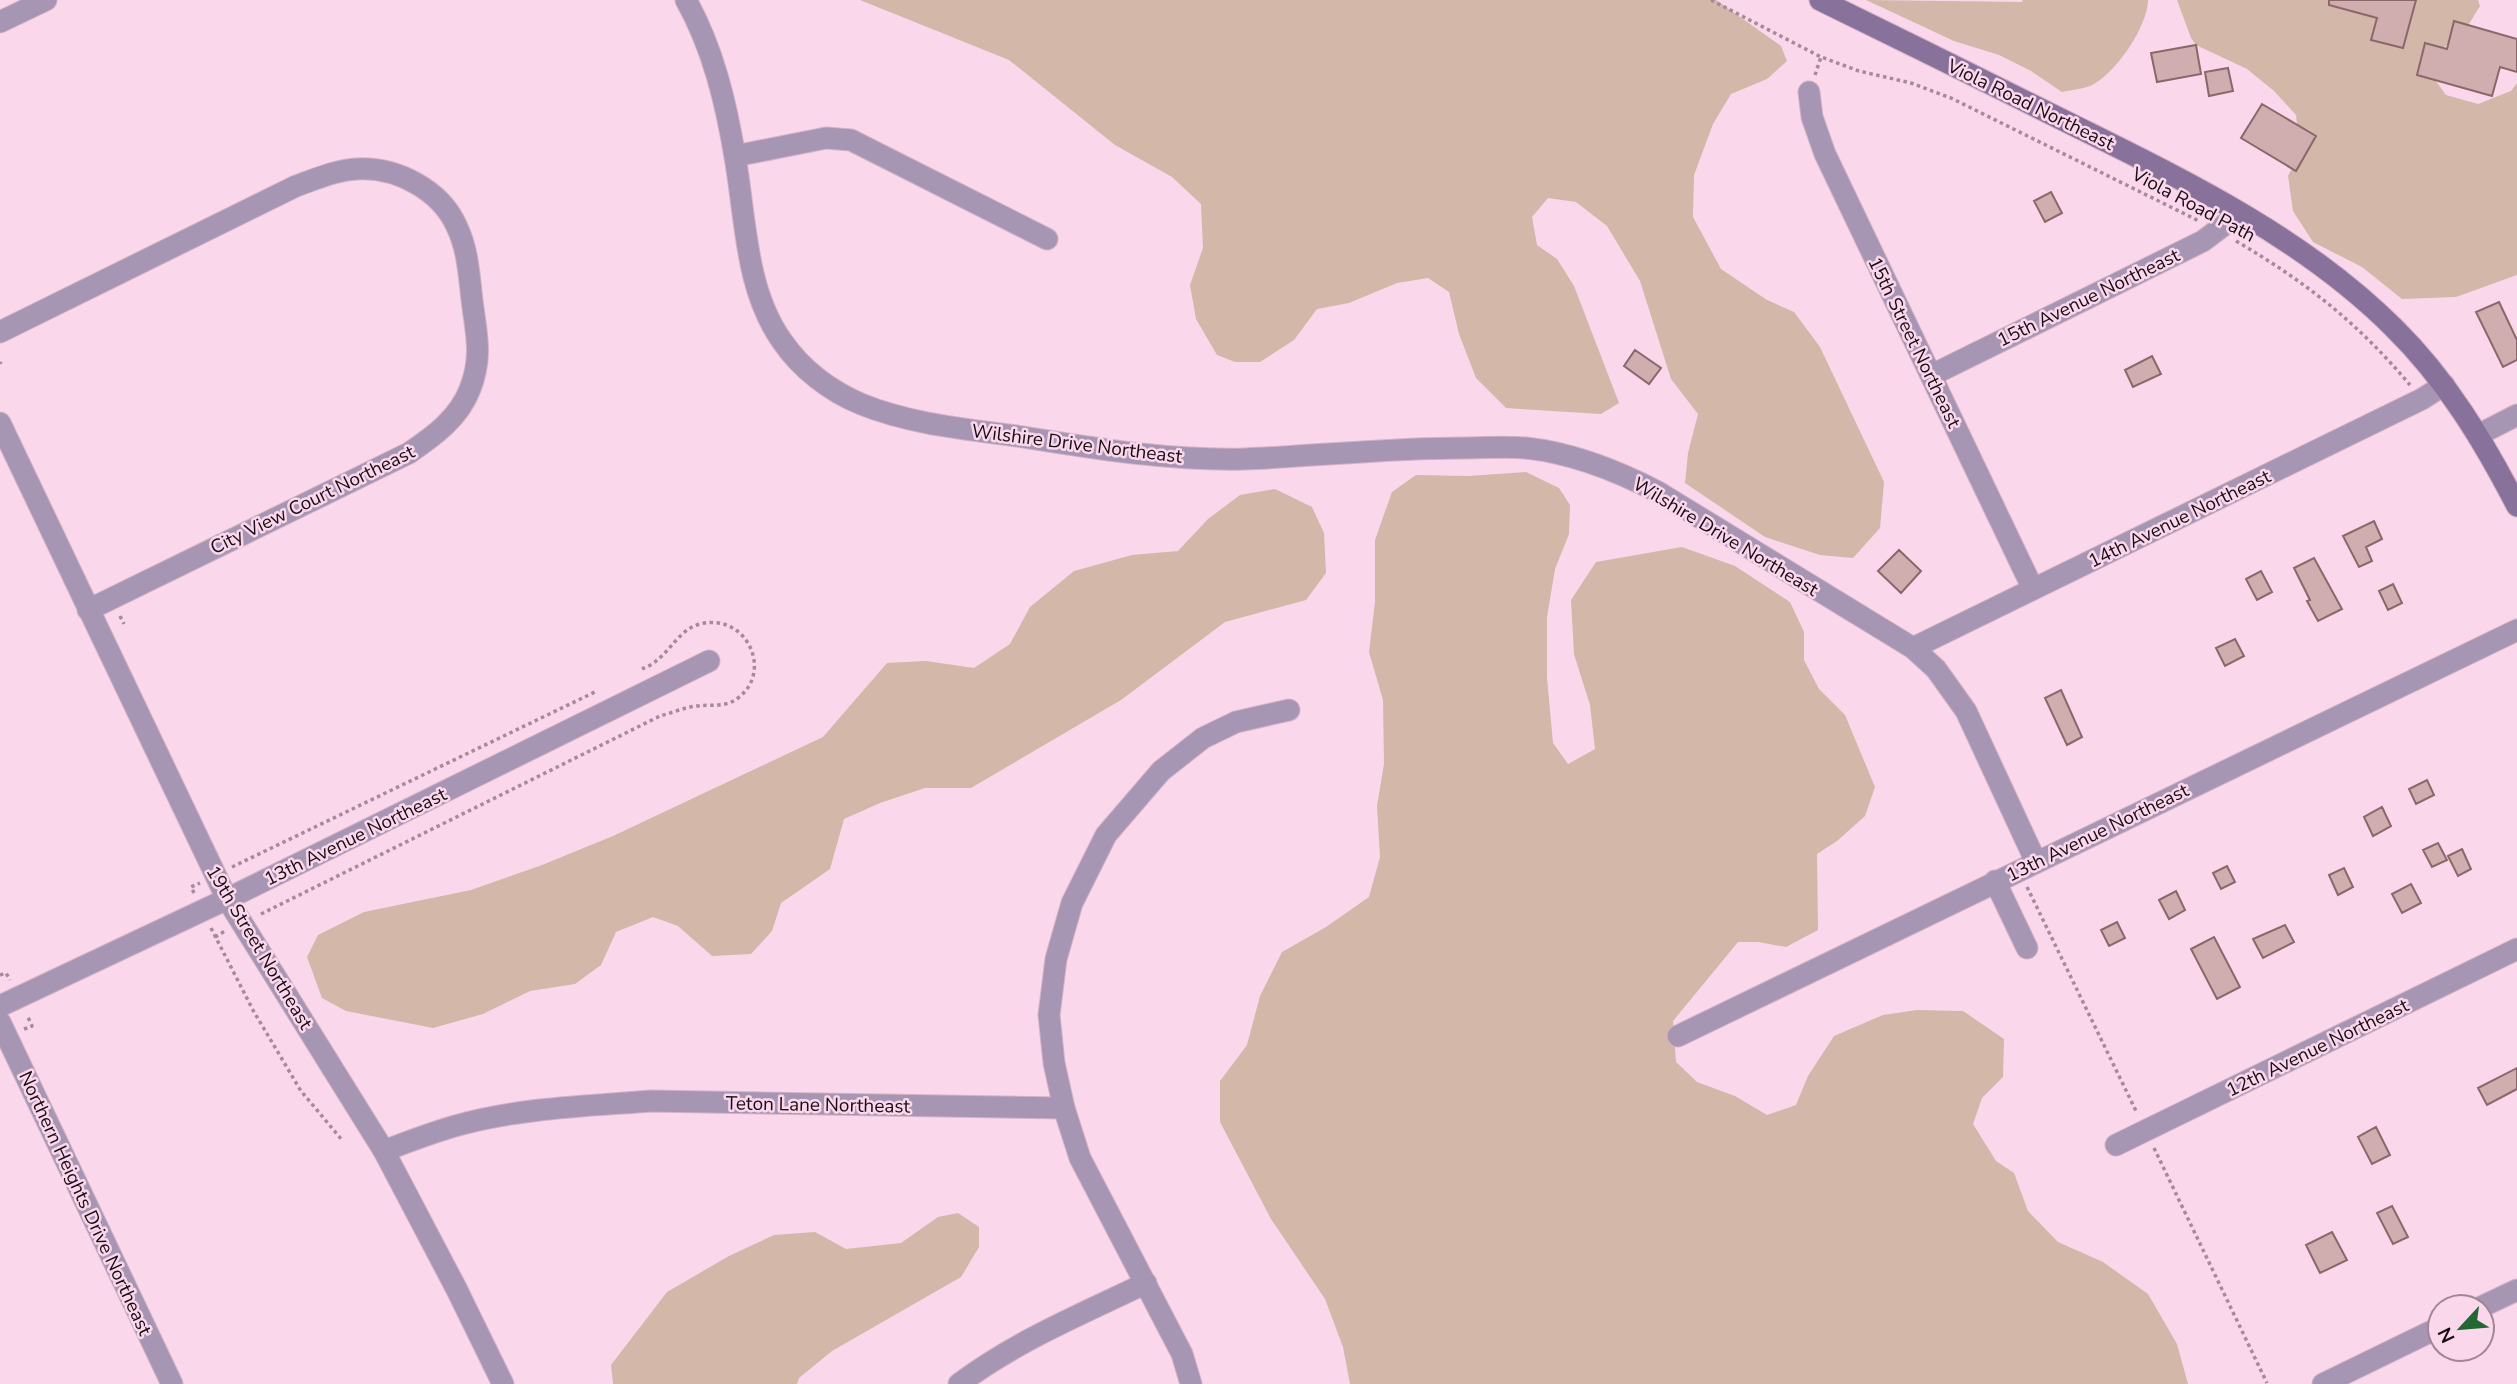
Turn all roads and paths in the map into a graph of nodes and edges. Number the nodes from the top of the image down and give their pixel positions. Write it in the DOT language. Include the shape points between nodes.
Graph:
graph roads {
  1 [pos="46,0"];
  2 [pos="686,0"];
  3 [pos="1711,0"];
  4 [pos="1820,0"];
  5 [pos="0,22"];
  6 [pos="1809,92"];
  7 [pos="735,156"];
  8 [pos="2240,212"];
  9 [pos="2218,231"];
  10 [pos="1047,239"];
  11 [pos="0,332"];
  12 [pos="1931,374"];
  13 [pos="2405,379"];
  14 [pos="2444,385"];
  15 [pos="2517,415"];
  16 [pos="0,423"];
  17 [pos="2478,435"];
  18 [pos="2517,506"];
  19 [pos="2033,589"];
  20 [pos="88,610"];
  21 [pos="2517,630"];
  22 [pos="1913,648"];
  23 [pos="709,661"];
  24 [pos="1289,710"];
  25 [pos="2036,862"];
  26 [pos="1995,881"];
  27 [pos="227,899"];
  28 [pos="215,937"];
  29 [pos="2027,948"];
  30 [pos="2517,949"];
  31 [pos="6,973"];
  32 [pos="0,975"];
  33 [pos="0,1006"];
  34 [pos="0,1023"];
  35 [pos="1678,1036"];
  36 [pos="1064,1108"];
  37 [pos="342,1140"];
  38 [pos="2116,1145"];
  39 [pos="384,1150"];
  40 [pos="1146,1283"];
  41 [pos="2517,1290"];
  42 [pos="2496,1300"];
  43 [pos="2426,1334"];
  44 [pos="172,1384"];
  45 [pos="503,1384"];
  46 [pos="959,1384"];
  47 [pos="1191,1384"];
  48 [pos="2323,1384"];
  1 -- 5 [label="street"];
  2 -- 7 [label="street, Wilshire Drive Northeast" via="715,68"];
  3 -- 9 [label="path, Viola Road Path" via="1821,57 1951,98"];
  4 -- 8 [label="main road, Viola Road Northeast" via="2157,166"];
  6 -- 12 [label="street, 15th Street Northeast" via="1825,154"];
  7 -- 10 [label="street" via="826,138 851,140"];
  7 -- 22 [label="street, Wilshire Drive Northeast" via="747,241 766,315 799,363 859,403 928,423 1183,458 1443,448 1523,448 1557,453 1658,492"];
  8 -- 9 [label="street, 15th Avenue Northeast"];
  8 -- 14 [label="main road, Viola Road Northeast" via="2372,306"];
  9 -- 12 [label="street, 15th Avenue Northeast"];
  9 -- 13 [label="path, Viola Road Path" via="2323,299 2368,337"];
  11 -- 20 [label="street, City View Court Northeast" via="296,186 358,169 392,172 421,186 456,225 466,251 479,357 470,390 437,434 409,453"];
  12 -- 19 [label="street, 15th Street Northeast"];
  14 -- 17 [label="main road, Viola Road Northeast"];
  14 -- 19 [label="street, 14th Avenue Northeast"];
  15 -- 17 [label="street"];
  16 -- 20 [label="street, 19th Street Northeast"];
  17 -- 18 [label="main road, Viola Road Northeast"];
  19 -- 22 [label="street, 14th Avenue Northeast"];
  20 -- 27 [label="street, 19th Street Northeast"];
  21 -- 25 [label="street, 13th Avenue Northeast"];
  22 -- 25 [label="street" via="1936,669 1966,711"];
  23 -- 27 [label="street, 13th Avenue Northeast"];
  24 -- 36 [label="street" via="1236,722 1203,738 1161,771 1106,835 1072,903 1056,959 1049,1014"];
  25 -- 26 [label="street, 13th Avenue Northeast"];
  26 -- 29 [label="street"];
  26 -- 35 [label="street, 13th Avenue Northeast"];
  27 -- 33 [label="street, 13th Avenue Northeast"];
  27 -- 39 [label="street, 19th Street Northeast"];
  28 -- 37 [label="path" via="301,1091"];
  30 -- 38 [label="street, 12th Avenue Northeast"];
  31 -- 32 [label="path"];
  34 -- 44 [label="street, Northern Heights Drive Northeast"];
  36 -- 39 [label="street, Teton Lane Northeast" via="652,1101 498,1117 454,1126"];
  36 -- 40 [label="street" via="1080,1158"];
  39 -- 45 [label="street, 19th Street Northeast"];
  40 -- 46 [label="street" via="1023,1342"];
  40 -- 47 [label="street" via="1182,1354"];
  41 -- 42 [label="street"];
  43 -- 48 [label="street"];
}
